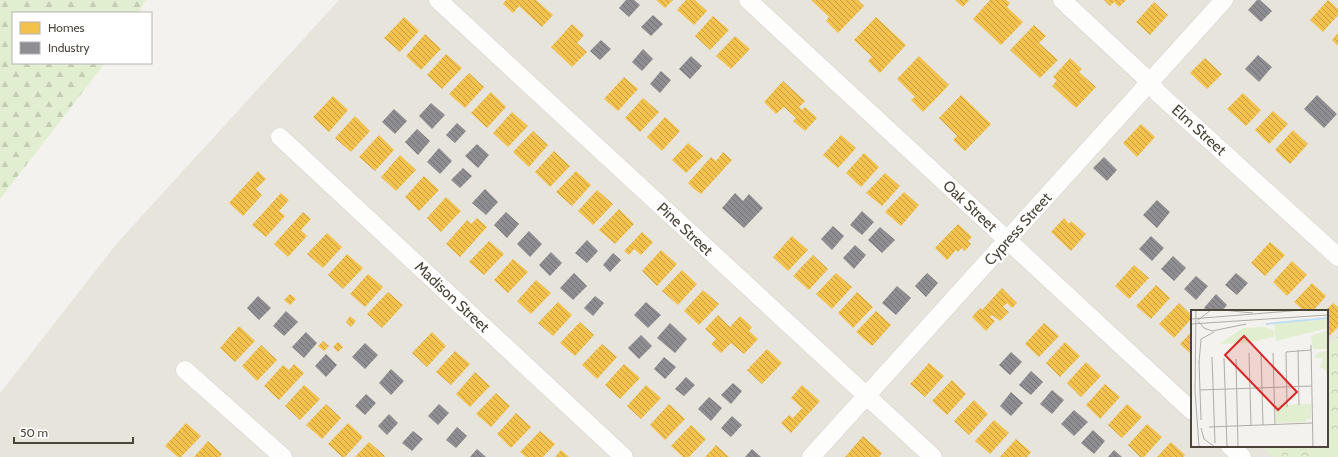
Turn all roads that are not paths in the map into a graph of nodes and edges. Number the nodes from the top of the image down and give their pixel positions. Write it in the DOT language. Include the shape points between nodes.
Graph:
graph roads {
  1 [pos="438,0"];
  2 [pos="748,0"];
  3 [pos="1062,0"];
  4 [pos="1224,0"];
  5 [pos="1150,82"];
  6 [pos="280,137"];
  7 [pos="1007,240"];
  8 [pos="1338,257"];
  9 [pos="185,370"];
  10 [pos="866,396"];
  11 [pos="1191,410"];
  12 [pos="1231,447"];
  13 [pos="283,457"];
  14 [pos="624,457"];
  15 [pos="811,457"];
  16 [pos="933,457"];
  17 [pos="1242,457"];
  1 -- 10 [label="street, Pine Street"];
  2 -- 7 [label="street, Oak Street"];
  3 -- 5 [label="street, Elm Street"];
  4 -- 5 [label="street, Cypress Street"];
  5 -- 7 [label="street, Cypress Street"];
  5 -- 8 [label="street, Elm Street" via="1158,93"];
  6 -- 14 [label="street, Madison Street"];
  7 -- 10 [label="street, Cypress Street"];
  7 -- 11 [label="street, Oak Street"];
  9 -- 13 [label="street"];
  10 -- 15 [label="street, Cypress Street"];
  10 -- 16 [label="street, Pine Street"];
  12 -- 17 [label="street"];
}
